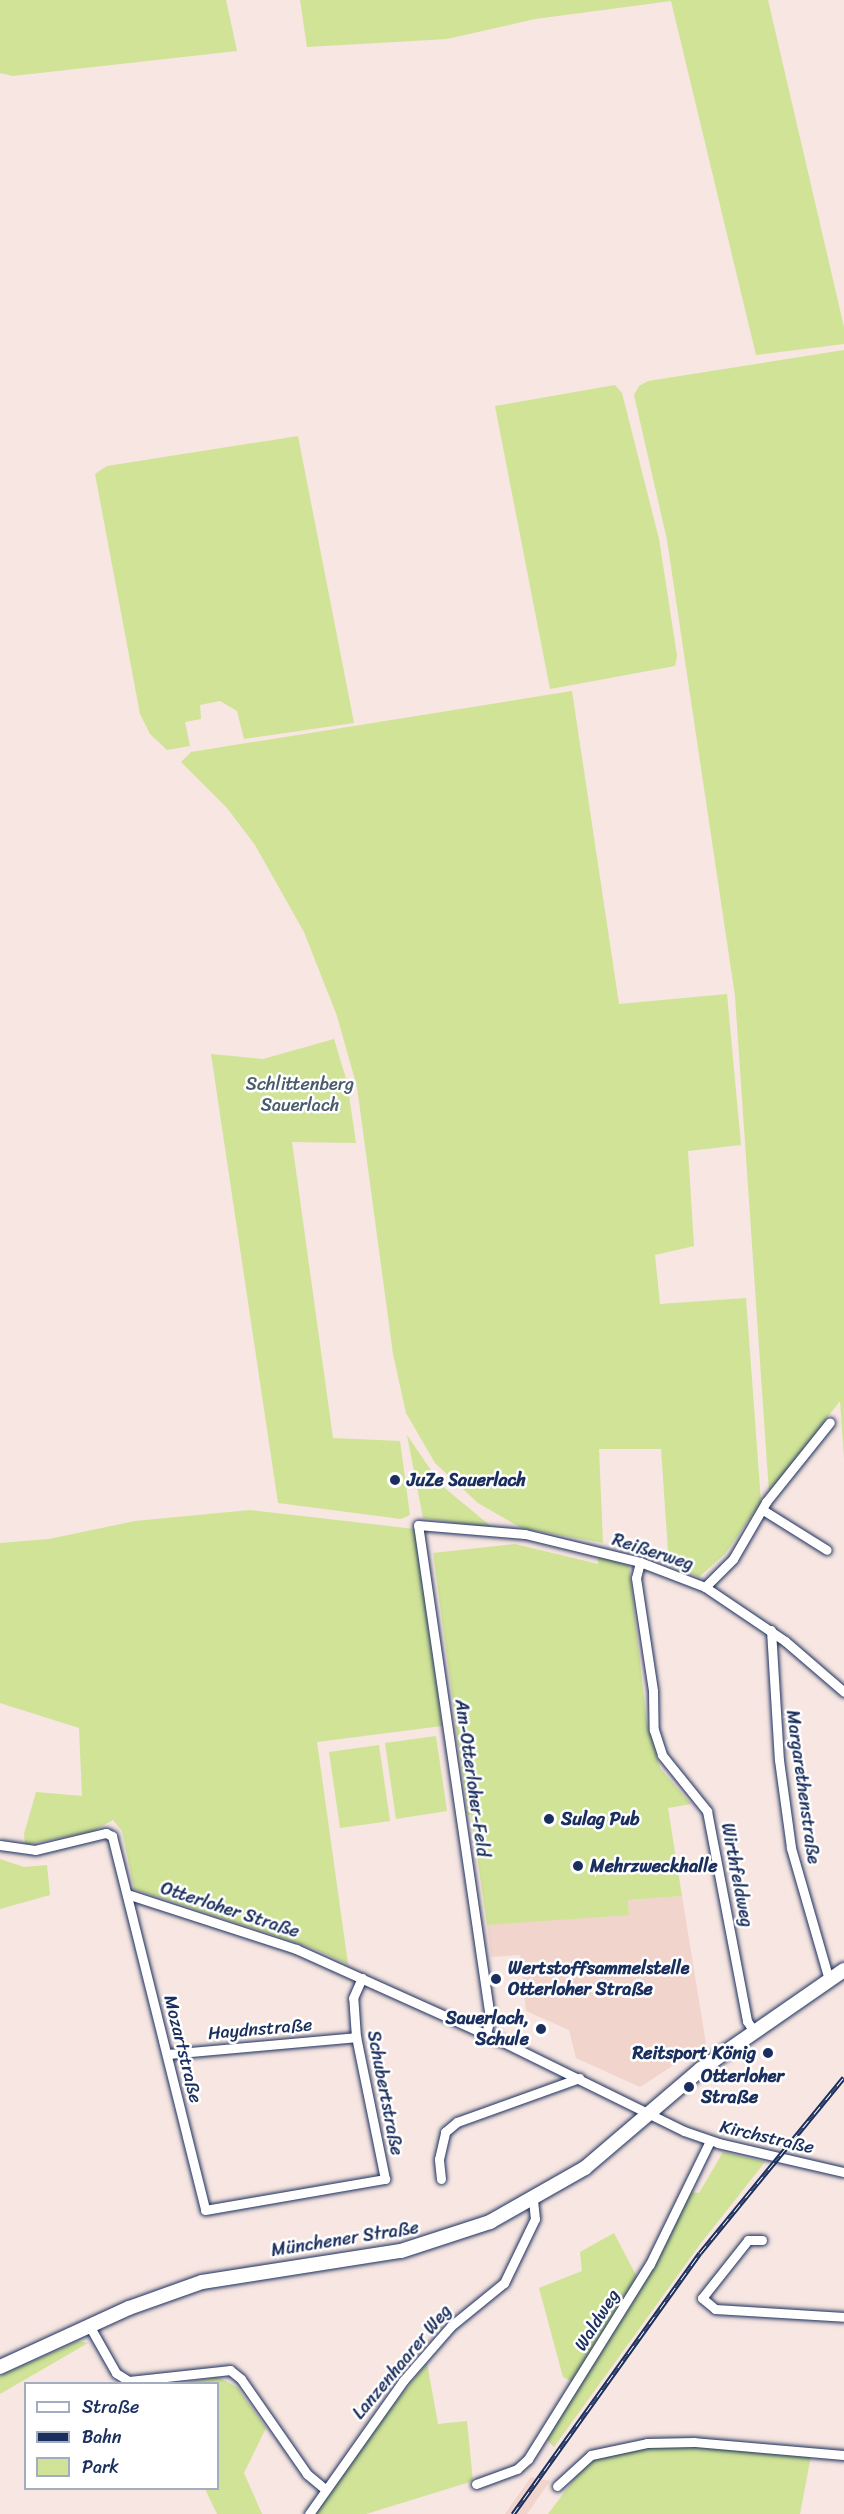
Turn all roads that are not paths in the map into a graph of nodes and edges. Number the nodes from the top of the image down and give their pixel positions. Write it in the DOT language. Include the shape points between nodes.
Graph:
graph roads {
  1 [pos="830,1422"];
  2 [pos="763,1510"];
  3 [pos="418,1525"];
  4 [pos="827,1550"];
  5 [pos="640,1562"];
  6 [pos="705,1587"];
  7 [pos="771,1630"];
  8 [pos="844,1692"];
  9 [pos="0,1845"];
  10 [pos="130,1896"];
  11 [pos="844,1970"];
  12 [pos="362,1978"];
  13 [pos="829,1980"];
  14 [pos="753,2030"];
  15 [pos="486,2034"];
  16 [pos="356,2037"];
  17 [pos="167,2054"];
  18 [pos="579,2078"];
  19 [pos="651,2112"];
  20 [pos="710,2141"];
  21 [pos="844,2172"];
  22 [pos="441,2179"];
  23 [pos="533,2200"];
  24 [pos="205,2210"];
  25 [pos="762,2240"];
  26 [pos="844,2317"];
  27 [pos="90,2327"];
  28 [pos="0,2367"];
  29 [pos="844,2454"];
  30 [pos="476,2484"];
  31 [pos="557,2486"];
  32 [pos="326,2489"];
  33 [pos="309,2514"];
  1 -- 2 [label="street"];
  2 -- 4 [label="street"];
  2 -- 6 [label="street" via="733,1559"];
  3 -- 5 [label="street, Reißerweg" via="525,1534"];
  3 -- 15 [label="street, Am-Otterloher-Feld" via="490,2018"];
  5 -- 6 [label="street, Reißerweg"];
  5 -- 14 [label="street, Wirthfeldweg" via="636,1578 653,1691 654,1730 662,1755 707,1811 747,2021"];
  6 -- 7 [label="street, Reißerweg"];
  7 -- 8 [label="street, Reißerweg"];
  7 -- 13 [label="street, Margarethenstraße" via="779,1760 791,1848"];
  9 -- 10 [label="street" via="35,1850 106,1833 112,1836"];
  10 -- 12 [label="street, Otterloher Straße" via="222,1922"];
  10 -- 17 [label="street, Mozartstraße"];
  11 -- 13 [label="main road, Münchener Straße"];
  12 -- 15 [label="street, Otterloher Straße"];
  12 -- 16 [label="street, Schubertstraße" via="353,1998"];
  13 -- 14 [label="main road, Münchener Straße"];
  14 -- 19 [label="main road, Münchener Straße"];
  15 -- 18 [label="street, Otterloher Straße"];
  16 -- 17 [label="street, Haydnstraße"];
  16 -- 24 [label="street, Schubertstraße" via="384,2179"];
  17 -- 24 [label="street, Mozartstraße"];
  18 -- 19 [label="street, Otterloher Straße"];
  18 -- 22 [label="street" via="457,2122 446,2132 439,2159"];
  19 -- 20 [label="street, Kirchstraße"];
  19 -- 23 [label="main road, Münchener Straße" via="585,2168"];
  20 -- 21 [label="street, Kirchstraße"];
  20 -- 30 [label="street, Waldweg" via="650,2264 528,2459 517,2469"];
  23 -- 27 [label="main road, Münchener Straße" via="443,2240 401,2251 202,2282"];
  23 -- 32 [label="street, Lanzenhaarer Weg" via="535,2219 504,2283 437,2342 372,2420"];
  25 -- 26 [label="street" via="748,2240 702,2298 715,2309"];
  27 -- 28 [label="main road, Münchener Straße"];
  27 -- 32 [label="street" via="116,2373 129,2382 230,2370 241,2379 307,2474"];
  29 -- 31 [label="street" via="694,2442 647,2443 591,2455"];
  32 -- 33 [label="street, Lanzenhaarer Weg"];
}
